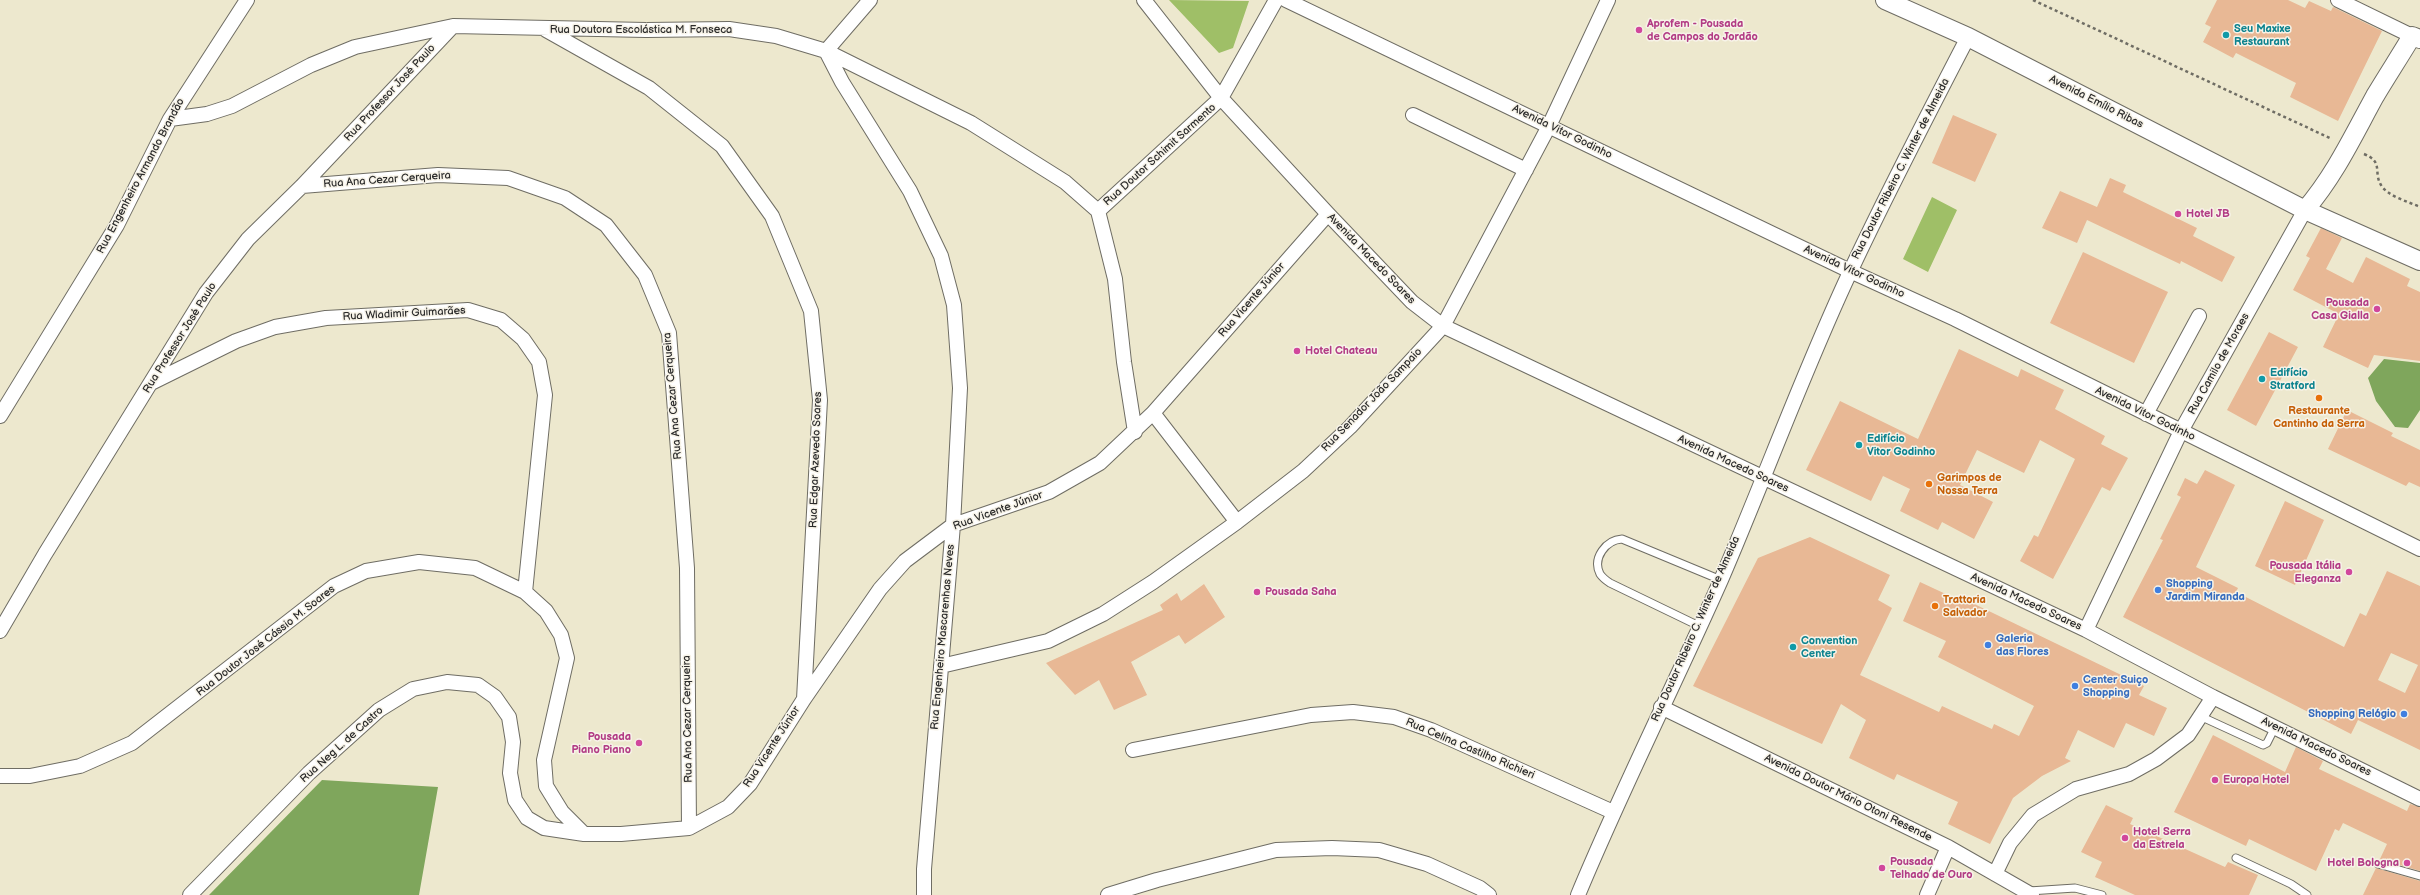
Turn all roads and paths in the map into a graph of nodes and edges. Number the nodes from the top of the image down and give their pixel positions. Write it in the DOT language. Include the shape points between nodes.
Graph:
graph roads {
  1 [pos="247,0"];
  2 [pos="870,0"];
  3 [pos="1144,0"];
  4 [pos="1276,0"];
  5 [pos="1286,0"];
  6 [pos="1608,0"];
  7 [pos="1885,0"];
  8 [pos="2033,0"];
  9 [pos="2338,0"];
  10 [pos="453,26"];
  11 [pos="544,29"];
  12 [pos="1968,37"];
  13 [pos="2416,38"];
  14 [pos="826,51"];
  15 [pos="1222,98"];
  16 [pos="1413,115"];
  17 [pos="170,119"];
  18 [pos="1549,126"];
  19 [pos="2349,147"];
  20 [pos="1526,170"];
  21 [pos="302,186"];
  22 [pos="2420,207"];
  23 [pos="2305,210"];
  24 [pos="1098,211"];
  25 [pos="1328,214"];
  26 [pos="2420,261"];
  27 [pos="1850,271"];
  28 [pos="2199,316"];
  29 [pos="1443,326"];
  30 [pos="151,383"];
  31 [pos="1154,413"];
  32 [pos="2146,414"];
  33 [pos="0,416"];
  34 [pos="1135,432"];
  35 [pos="2181,432"];
  36 [pos="1762,478"];
  37 [pos="1237,522"];
  38 [pos="953,525"];
  39 [pos="2420,549"];
  40 [pos="1721,580"];
  41 [pos="525,592"];
  42 [pos="1699,626"];
  43 [pos="2086,630"];
  44 [pos="0,631"];
  45 [pos="941,666"];
  46 [pos="2213,697"];
  47 [pos="804,699"];
  48 [pos="1661,707"];
  49 [pos="2202,717"];
  50 [pos="2275,727"];
  51 [pos="1133,750"];
  52 [pos="0,776"];
  53 [pos="2420,799"];
  54 [pos="1613,812"];
  55 [pos="689,828"];
  56 [pos="584,834"];
  57 [pos="621,834"];
  58 [pos="1948,847"];
  59 [pos="2236,858"];
  60 [pos="2378,864"];
  61 [pos="1995,874"];
  62 [pos="2420,876"];
  63 [pos="2027,894"];
  64 [pos="190,895"];
  65 [pos="924,895"];
  66 [pos="1108,895"];
  67 [pos="1488,895"];
  68 [pos="1578,895"];
  69 [pos="1927,895"];
  70 [pos="2102,895"];
  71 [pos="2307,895"];
  1 -- 17 [label="street, Rua Engenheiro Armando Brandão"];
  2 -- 14 [label="street"];
  3 -- 15 [label="street, Avenida Macedo Soares"];
  4 -- 15 [label="street, Rua Doutor Schimit Sarmento"];
  5 -- 18 [label="street, Avenida Vitor Godinho"];
  6 -- 18 [label="street, Rua Senador João Sampaio"];
  7 -- 12 [label="street, Avenida Emílio Ribas"];
  8 -- 19 [label="path"];
  9 -- 13 [label="street"];
  10 -- 11 [label="street, Rua Doutora Escolástica M. Fonseca"];
  10 -- 17 [label="street, Rua Doutora Escolástica M. Fonseca" via="355,47 311,65 232,106 207,114"];
  10 -- 21 [label="street, Rua Professor José Paulo"];
  11 -- 14 [label="street, Rua Doutora Escolástica M. Fonseca" via="729,29 776,36"];
  11 -- 47 [label="street, Rua Edgar Azevedo Soares" via="648,88 722,146 772,216 811,310 820,400"];
  12 -- 23 [label="street, Avenida Emílio Ribas"];
  12 -- 27 [label="street, Rua Doutor Ribeiro C. Winter de Almeida"];
  13 -- 19 [label="street" via="2376,96"];
  14 -- 24 [label="street, Rua Doutora Escolástica M. Fonseca" via="971,123 1065,182"];
  14 -- 38 [label="street, Rua Engenheiro Mascarenhas Neves" via="842,82 910,191 941,256 954,305 960,388"];
  15 -- 24 [label="street, Rua Doutor Schimit Sarmento"];
  15 -- 25 [label="street, Avenida Macedo Soares"];
  16 -- 20 [label="street"];
  17 -- 33 [label="street, Rua Engenheiro Armando Brandão" via="117,225"];
  18 -- 20 [label="street, Rua Senador João Sampaio"];
  18 -- 27 [label="street, Avenida Vitor Godinho"];
  19 -- 22 [label="path" via="2373,158 2381,185 2390,193"];
  19 -- 23 [label="street" via="2321,191"];
  20 -- 29 [label="street, Rua Senador João Sampaio"];
  21 -- 30 [label="street, Rua Professor José Paulo" via="248,239 206,293"];
  21 -- 55 [label="street, Rua Ana Cezar Cerqueira" via="438,175 508,178 565,198 606,225 645,275 669,332 687,568"];
  23 -- 26 [label="street, Avenida Emílio Ribas"];
  23 -- 35 [label="street, Rua Camilo de Moraes"];
  24 -- 34 [label="street" via="1115,279"];
  25 -- 29 [label="street, Avenida Macedo Soares" via="1412,302"];
  25 -- 31 [label="street, Rua Vicente Júnior"];
  27 -- 32 [label="street, Avenida Vitor Godinho" via="1955,319"];
  27 -- 36 [label="street, Rua Doutor Ribeiro C. Winter de Almeida"];
  28 -- 32 [label="street"];
  29 -- 36 [label="street, Avenida Macedo Soares"];
  29 -- 37 [label="street, Rua Senador João Sampaio" via="1350,427 1303,470"];
  30 -- 41 [label="street, Rua Wladimir Guimarães" via="236,341 275,327 326,318 468,310 501,320 523,339 539,362 545,395"];
  30 -- 44 [label="street, Rua Professor José Paulo"];
  31 -- 34 [label="street, Rua Vicente Júnior"];
  31 -- 37 [label="street"];
  32 -- 35 [label="street, Avenida Vitor Godinho"];
  34 -- 38 [label="street, Rua Vicente Júnior" via="1100,463 1049,492"];
  35 -- 39 [label="street, Avenida Vitor Godinho"];
  35 -- 43 [label="street, Rua Camilo de Moraes"];
  36 -- 40 [label="street, Rua Doutor Ribeiro C. Winter de Almeida"];
  36 -- 43 [label="street, Avenida Macedo Soares"];
  37 -- 45 [label="street, Rua Senador João Sampaio" via="1103,614 1048,641"];
  38 -- 45 [label="street, Rua Engenheiro Mascarenhas Neves"];
  38 -- 47 [label="street, Rua Vicente Júnior" via="905,561 880,589"];
  40 -- 42 [label="street, Rua Doutor Ribeiro C. Winter de Almeida"];
  40 -- 42 [label="lane" via="1622,539 1613,540 1604,546 1598,563 1601,575 1610,583"];
  41 -- 52 [label="street, Rua Doutor José Cássio M. Soares" via="475,568 419,562 366,571 334,586 132,743 80,766 30,776"];
  41 -- 56 [label="street, Rua Doutor José Cássio M. Soares" via="546,611 562,635 567,658 544,760 546,786 562,812"];
  42 -- 48 [label="street, Rua Doutor Ribeiro C. Winter de Almeida"];
  43 -- 46 [label="street, Avenida Macedo Soares"];
  45 -- 65 [label="street, Rua Engenheiro Mascarenhas Neves"];
  46 -- 49 [label="street"];
  46 -- 50 [label="street, Avenida Macedo Soares"];
  47 -- 55 [label="street, Rua Vicente Júnior" via="750,784 728,807"];
  48 -- 54 [label="street, Rua Doutor Ribeiro C. Winter de Almeida"];
  48 -- 58 [label="street, Avenida Doutor Mário Otoni Resende"];
  49 -- 50 [label="lane" via="2263,746"];
  49 -- 61 [label="street" via="2188,735 2156,759 2129,774 2076,789 2034,815 2010,843"];
  50 -- 53 [label="street, Avenida Macedo Soares"];
  51 -- 54 [label="street, Rua Celina Castilho Richieri" via="1311,715 1353,712 1394,717 1431,730"];
  54 -- 68 [label="street, Rua Doutor Ribeiro C. Winter de Almeida"];
  55 -- 57 [label="street, Rua Vicente Júnior"];
  56 -- 57 [label="street, Rua Neg L. de Castro"];
  56 -- 64 [label="street, Rua Neg L. de Castro" via="544,828 527,818 515,800 510,773 513,742 509,718 496,697 478,685 447,682 413,689 379,710 309,773"];
  58 -- 61 [label="street, Avenida Doutor Mário Otoni Resende"];
  58 -- 69 [label="street"];
  59 -- 71 [label="lane" via="2291,884"];
  60 -- 62 [label="lane"];
  61 -- 63 [label="street, Avenida Doutor Mário Otoni Resende"];
  63 -- 70 [label="lane" via="2075,888"];
  66 -- 67 [label="street" via="1276,850 1332,848 1379,850 1427,864 1480,888"];
}
